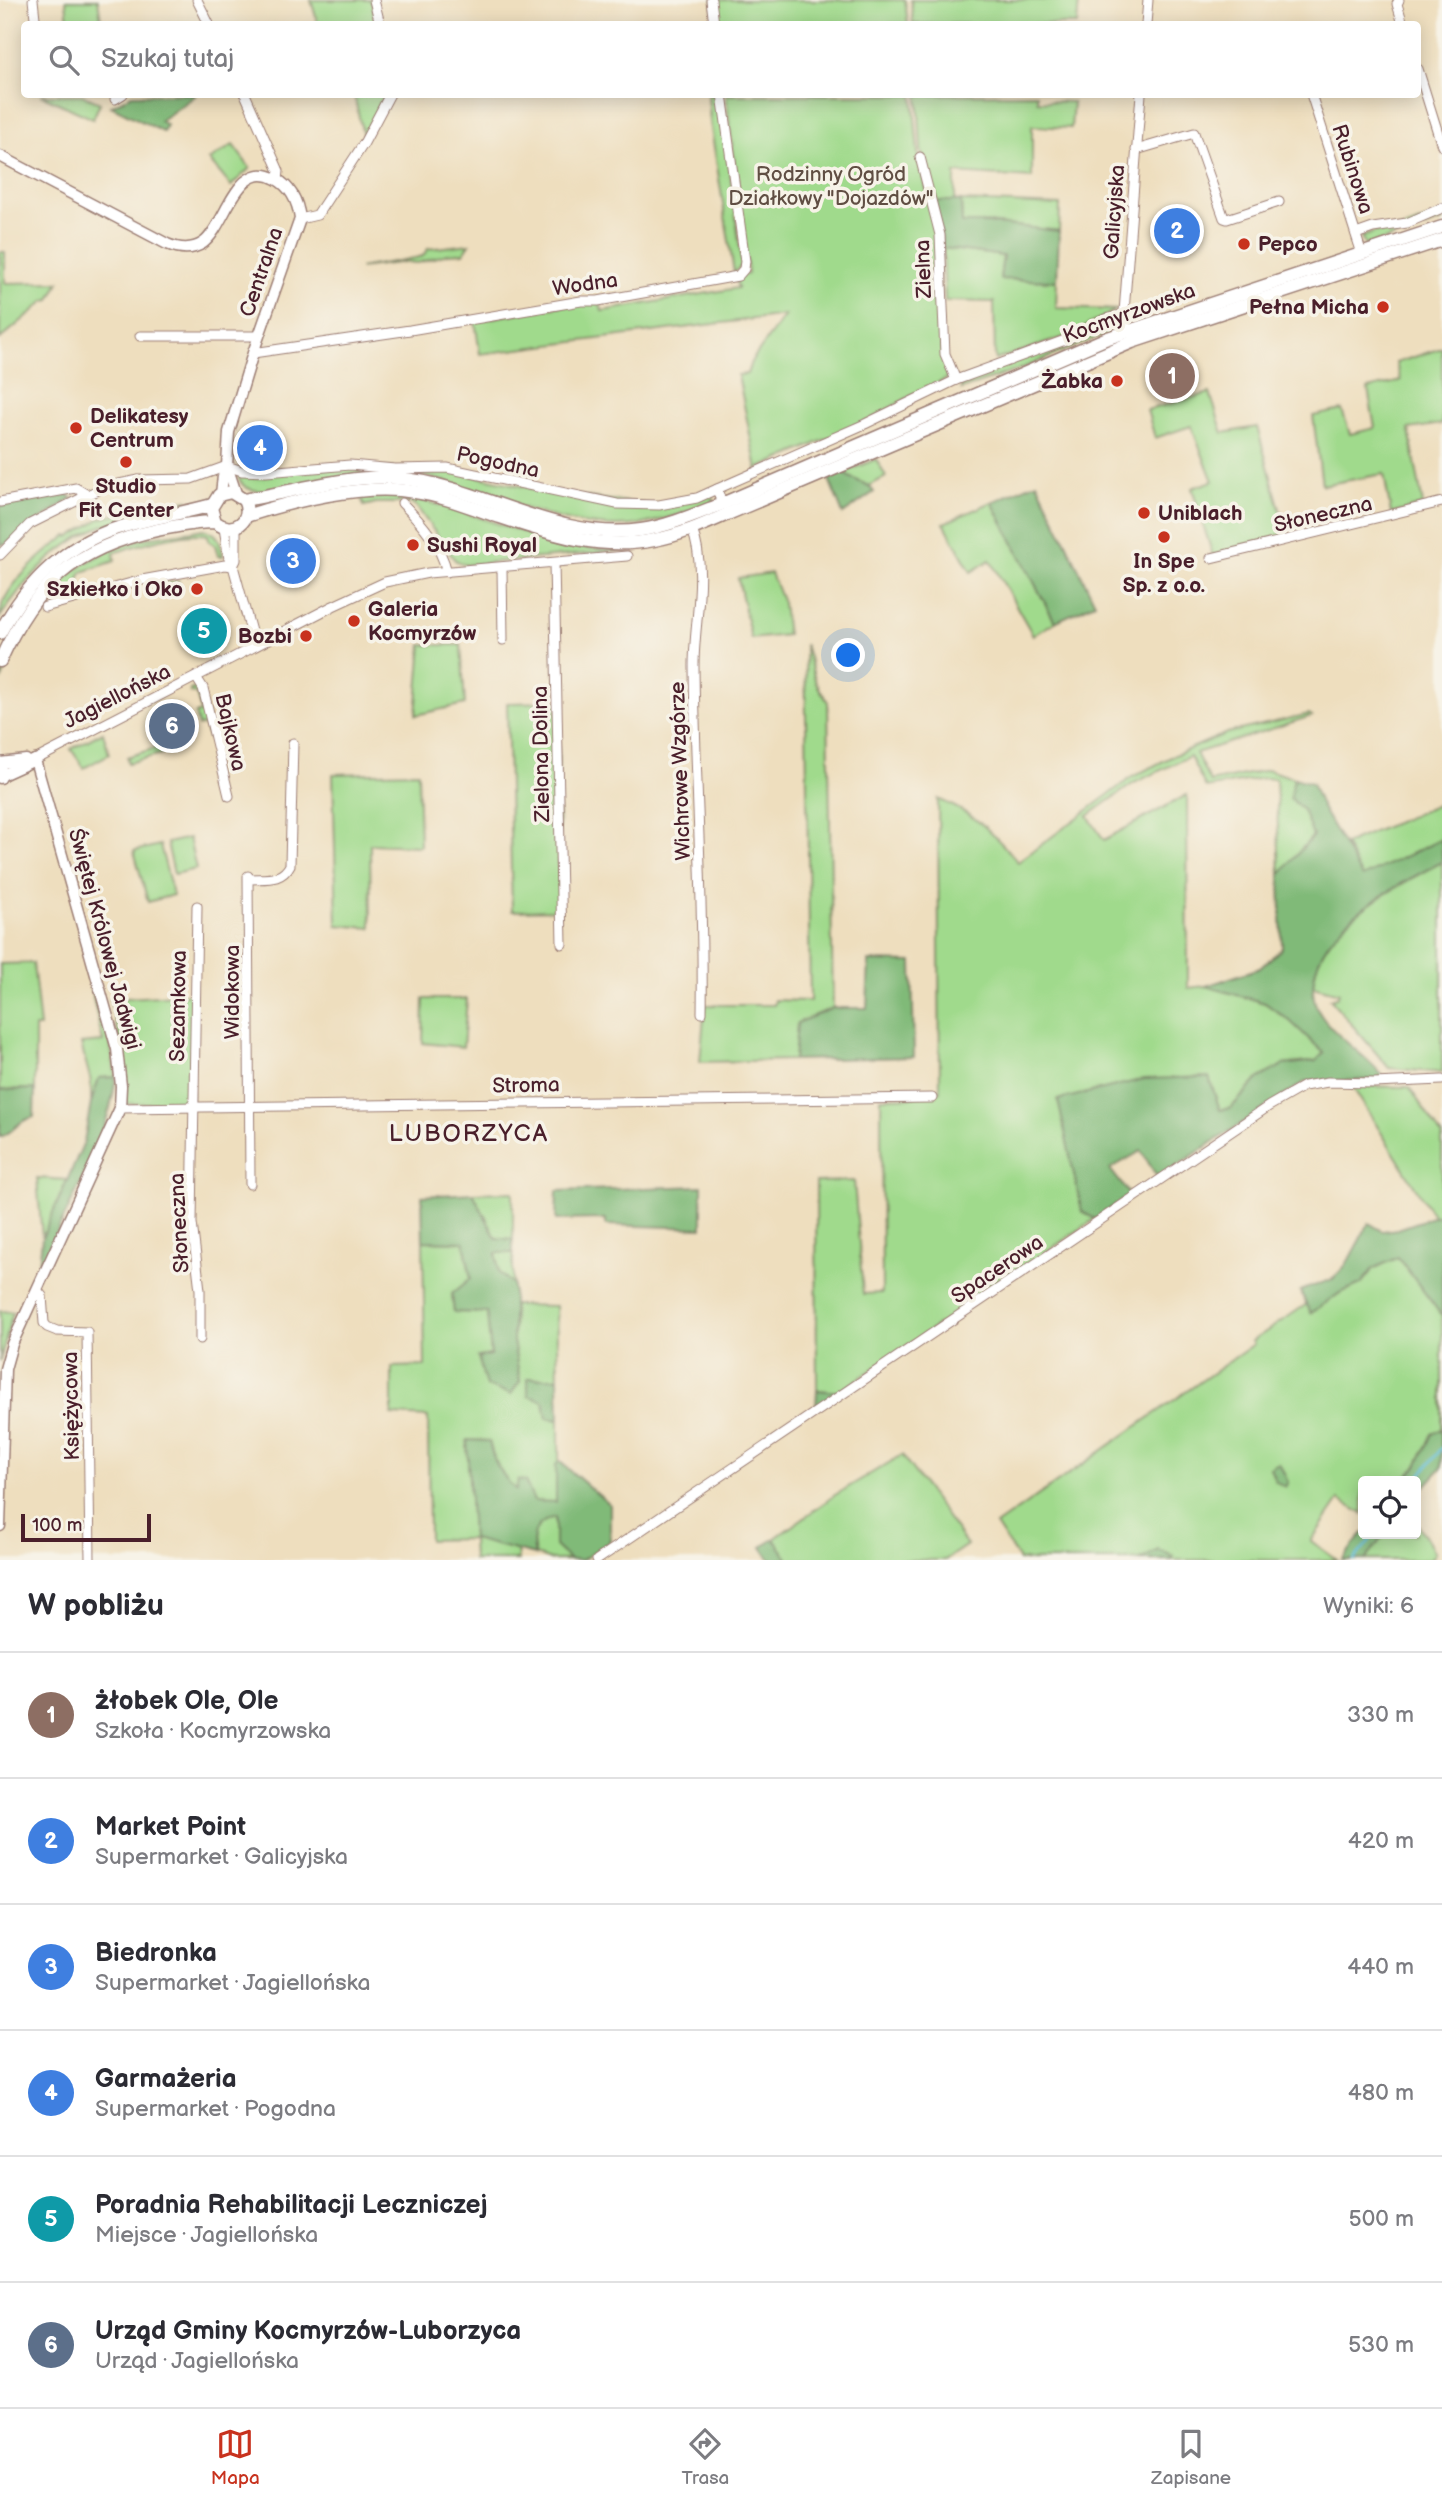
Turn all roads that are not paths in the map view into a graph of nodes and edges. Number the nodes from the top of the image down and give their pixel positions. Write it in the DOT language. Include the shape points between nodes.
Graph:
graph roads {
  1 [pos="33,0"];
  2 [pos="197,0"];
  3 [pos="374,0"];
  4 [pos="711,0"];
  5 [pos="1148,0"];
  6 [pos="1399,0"];
  7 [pos="36,18"];
  8 [pos="208,21"];
  9 [pos="379,21"];
  10 [pos="714,21"];
  11 [pos="1146,21"];
  12 [pos="1402,21"];
  13 [pos="1421,79"];
  14 [pos="247,98"];
  15 [pos="388,98"];
  16 [pos="723,98"];
  17 [pos="1141,98"];
  18 [pos="1312,98"];
  19 [pos="1442,146"];
  20 [pos="1136,150"];
  21 [pos="0,156"];
  22 [pos="920,158"];
  23 [pos="278,180"];
  24 [pos="1279,202"];
  25 [pos="1442,208"];
  26 [pos="300,219"];
  27 [pos="1442,227"];
  28 [pos="1356,234"];
  29 [pos="1442,240"];
  30 [pos="1362,254"];
  31 [pos="1124,314"];
  32 [pos="1127,331"];
  33 [pos="259,336"];
  34 [pos="140,337"];
  35 [pos="253,353"];
  36 [pos="956,380"];
  37 [pos="839,460"];
  38 [pos="227,466"];
  39 [pos="717,489"];
  40 [pos="86,494"];
  41 [pos="221,494"];
  42 [pos="240,497"];
  43 [pos="0,502"];
  44 [pos="1442,502"];
  45 [pos="402,503"];
  46 [pos="722,504"];
  47 [pos="212,505"];
  48 [pos="246,516"];
  49 [pos="225,525"];
  50 [pos="692,529"];
  51 [pos="0,555"];
  52 [pos="627,555"];
  53 [pos="1211,558"];
  54 [pos="554,563"];
  55 [pos="233,566"];
  56 [pos="502,568"];
  57 [pos="447,572"];
  58 [pos="45,607"];
  59 [pos="0,633"];
  60 [pos="503,640"];
  61 [pos="255,646"];
  62 [pos="0,661"];
  63 [pos="196,677"];
  64 [pos="293,743"];
  65 [pos="36,760"];
  66 [pos="0,762"];
  67 [pos="0,769"];
  68 [pos="0,776"];
  69 [pos="229,796"];
  70 [pos="197,906"];
  71 [pos="562,944"];
  72 [pos="702,1013"];
  73 [pos="1442,1080"];
  74 [pos="932,1098"];
  75 [pos="250,1106"];
  76 [pos="195,1107"];
  77 [pos="120,1108"];
  78 [pos="250,1184"];
  79 [pos="37,1290"];
  80 [pos="201,1339"];
  81 [pos="0,1518"];
  82 [pos="0,1526"];
  83 [pos="90,1560"];
  84 [pos="597,1560"];
  1 -- 7 [label="street"];
  2 -- 8 [label="street"];
  3 -- 9 [label="street"];
  4 -- 10 [label="street"];
  5 -- 11 [label="street"];
  6 -- 12 [label="street"];
  13 -- 19 [label="street"];
  14 -- 23 [label="street" via="279,171"];
  15 -- 26 [label="street" via="317,215"];
  16 -- 35 [label="street, Wodna" via="745,261 737,276 598,302"];
  17 -- 20 [label="street, Galicyjska"];
  18 -- 28 [label="street, Rubinowa"];
  20 -- 24 [label="street" via="1194,133 1224,218"];
  20 -- 31 [label="street, Galicyjska"];
  21 -- 23 [label="street" via="182,248 200,245 209,237 250,178 264,174"];
  22 -- 36 [label="street, Zielna" via="940,235 945,354"];
  23 -- 26 [label="street, Centralna" via="296,202"];
  25 -- 28 [label="street" via="1407,223"];
  26 -- 33 [label="street, Centralna"];
  27 -- 30 [label="main road, Kocmyrzowska"];
  28 -- 30 [label="street, Rubinowa"];
  29 -- 37 [label="main road, Kocmyrzowska" via="1132,342"];
  30 -- 32 [label="main road, Kocmyrzowska"];
  31 -- 32 [label="street, Galicyjska"];
  31 -- 36 [label="street, Pogodna"];
  32 -- 37 [label="main road, Kocmyrzowska"];
  33 -- 34 [label="street"];
  33 -- 35 [label="street, Centralna"];
  35 -- 38 [label="street, Centralna" via="229,432"];
  36 -- 39 [label="street, Pogodna"];
  37 -- 46 [label="main road"];
  37 -- 50 [label="main road"];
  38 -- 39 [label="street, Pogodna" via="266,472 350,465 447,468 617,504 659,505"];
  38 -- 40 [label="street" via="191,480 139,480"];
  38 -- 41 [label="street, Centralna"];
  38 -- 42 [label="street, Centralna"];
  39 -- 46 [label="street"];
  40 -- 43 [label="street" via="76,488"];
  40 -- 51 [label="street" via="30,524"];
  41 -- 42 [label="main road"];
  41 -- 47 [label="main road"];
  42 -- 46 [label="main road" via="395,478 431,483 583,529 623,531 662,526"];
  42 -- 48 [label="main road" via="247,507"];
  44 -- 53 [label="street, Słoneczna"];
  45 -- 57 [label="street" via="430,534"];
  47 -- 49 [label="main road" via="212,515"];
  47 -- 59 [label="main road" via="127,525 80,545 40,576 15,605"];
  48 -- 49 [label="main road"];
  48 -- 50 [label="main road" via="318,498 387,490 414,491 549,533 602,543 653,540"];
  49 -- 55 [label="street"];
  49 -- 62 [label="main road" via="133,535 79,559 34,600"];
  50 -- 72 [label="street, Wichrowe Wzgórze" via="700,576 694,662"];
  52 -- 54 [label="street, Jagiellońska"];
  54 -- 56 [label="street, Jagiellońska"];
  54 -- 71 [label="street, Zielona Dolina"];
  55 -- 58 [label="street" via="142,580"];
  55 -- 61 [label="street"];
  56 -- 57 [label="street, Jagiellońska"];
  56 -- 60 [label="street"];
  57 -- 61 [label="street, Jagiellońska" via="373,586"];
  61 -- 63 [label="street, Jagiellońska"];
  63 -- 65 [label="street, Jagiellońska"];
  63 -- 69 [label="street, Bajkowa" via="203,688"];
  64 -- 75 [label="street, Widokowa" via="290,865 278,878 248,877"];
  65 -- 66 [label="street, Jagiellońska"];
  65 -- 68 [label="street, Jagiellońska"];
  65 -- 77 [label="street, Świętej Królowej Jadwigi" via="117,1049"];
  67 -- 68 [label="main road"];
  70 -- 76 [label="street, Sezamkowa"];
  73 -- 84 [label="street, Spacerowa" via="1304,1086"];
  74 -- 75 [label="street, Stroma"];
  75 -- 76 [label="street, Stroma"];
  75 -- 78 [label="street, Widokowa"];
  76 -- 77 [label="street, Stroma"];
  76 -- 80 [label="street, Słoneczna" via="192,1223"];
  77 -- 79 [label="street, Świętej Królowej Jadwigi"];
  79 -- 81 [label="street, Świętej Królowej Jadwigi" via="5,1368"];
  79 -- 83 [label="street, Księżycowa" via="47,1327 87,1332"];
  81 -- 82 [label="street, Świętej Królowej Jadwigi"];
}
